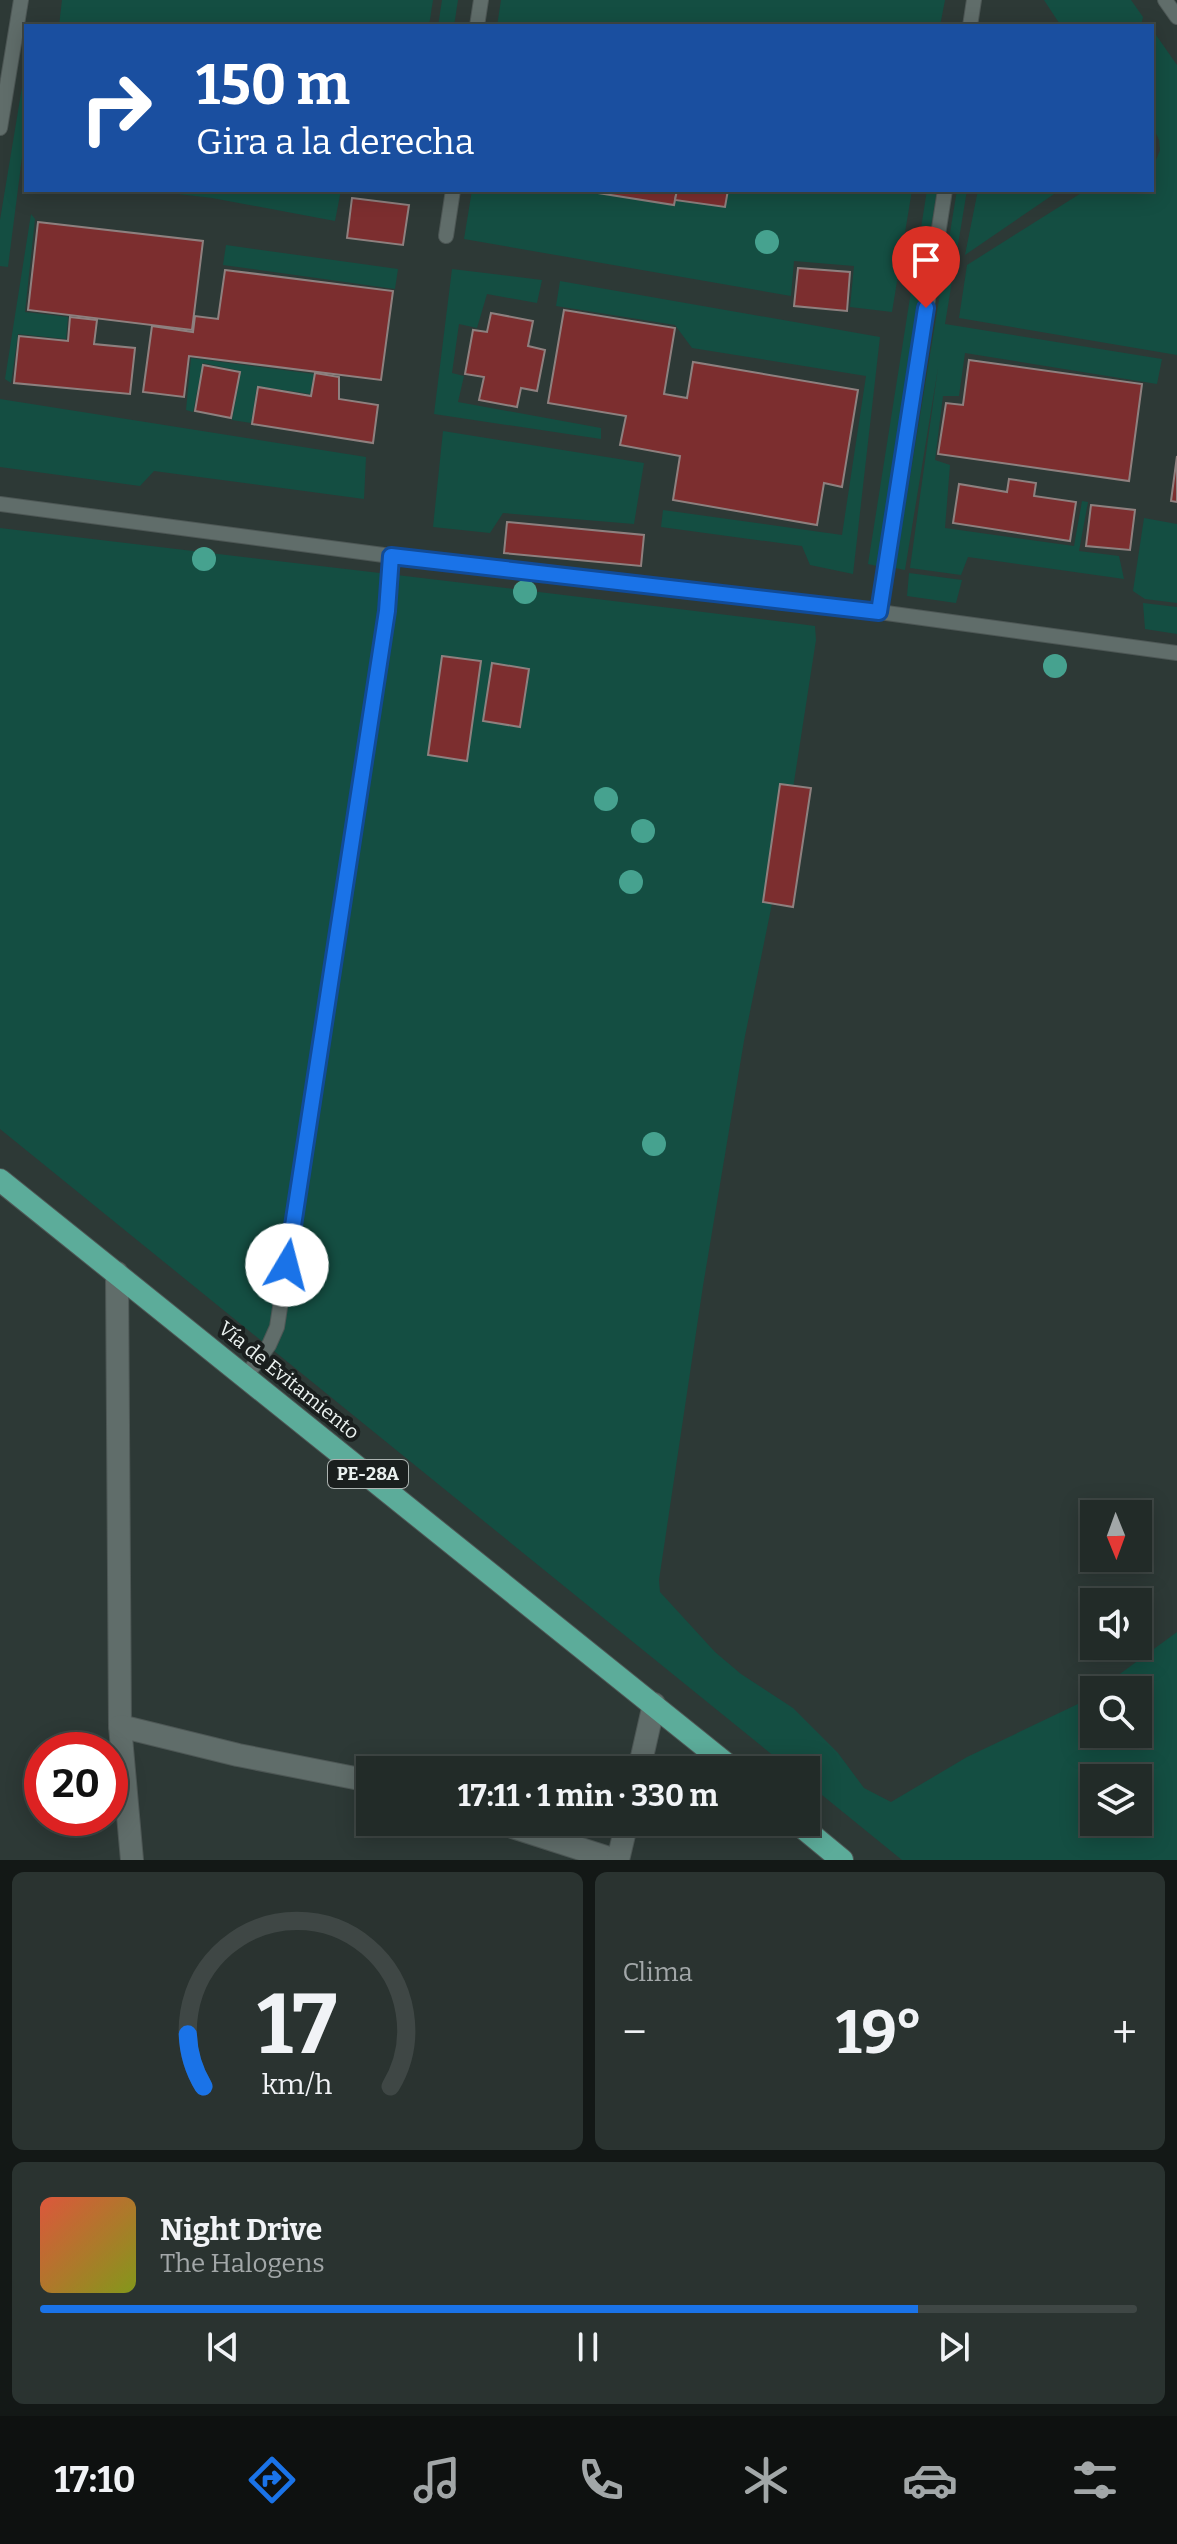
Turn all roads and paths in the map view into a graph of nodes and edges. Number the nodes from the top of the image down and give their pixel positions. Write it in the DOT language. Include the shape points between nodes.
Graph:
graph roads {
  1 [pos="21,0"];
  2 [pos="481,0"];
  3 [pos="974,0"];
  4 [pos="1165,0"];
  5 [pos="1177,17"];
  6 [pos="477,24"];
  7 [pos="970,24"];
  8 [pos="0,128"];
  9 [pos="453,192"];
  10 [pos="945,192"];
  11 [pos="446,236"];
  12 [pos="0,504"];
  13 [pos="391,556"];
  14 [pos="879,612"];
  15 [pos="1177,653"];
  16 [pos="0,1180"];
  17 [pos="117,1273"];
  18 [pos="246,1376"];
  19 [pos="654,1704"];
  20 [pos="120,1726"];
  21 [pos="642,1756"];
  22 [pos="717,1756"];
  23 [pos="356,1778"];
  24 [pos="541,1836"];
  25 [pos="623,1836"];
  26 [pos="813,1836"];
  27 [pos="132,1860"];
  28 [pos="616,1860"];
  29 [pos="842,1860"];
  1 -- 8 [label="lane"];
  2 -- 6 [label="lane"];
  3 -- 7 [label="lane"];
  4 -- 5 [label="lane"];
  9 -- 11 [label="lane"];
  10 -- 14 [label="lane"];
  12 -- 13 [label="lane"];
  13 -- 14 [label="lane"];
  13 -- 18 [label="lane" via="277,1327"];
  14 -- 15 [label="lane"];
  16 -- 17 [label="highway, Vía de Evitamiento / PE-28A"];
  17 -- 18 [label="highway, Vía de Evitamiento / PE-28A"];
  17 -- 20 [label="street"];
  18 -- 19 [label="highway, Vía de Evitamiento / PE-28A"];
  19 -- 21 [label="street"];
  19 -- 22 [label="highway, Vía de Evitamiento / PE-28A"];
  20 -- 23 [label="street"];
  20 -- 27 [label="street"];
  24 -- 28 [label="street"];
  25 -- 28 [label="street"];
  26 -- 29 [label="highway"];
}
